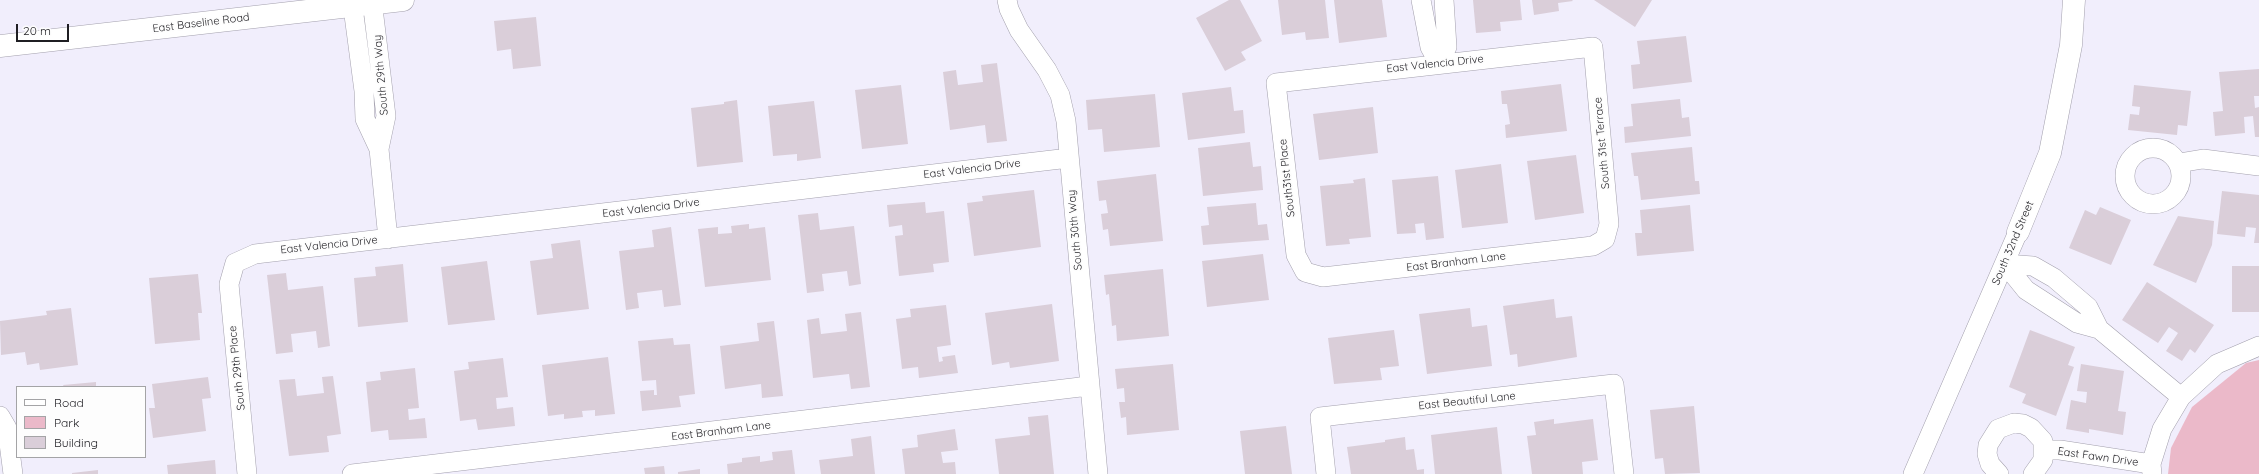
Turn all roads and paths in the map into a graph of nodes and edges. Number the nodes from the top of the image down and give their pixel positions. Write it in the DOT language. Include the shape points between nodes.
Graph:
graph roads {
  1 [pos="403,0"];
  2 [pos="1007,0"];
  3 [pos="1421,0"];
  4 [pos="1444,0"];
  5 [pos="2074,0"];
  6 [pos="362,2"];
  7 [pos="0,46"];
  8 [pos="1593,47"];
  9 [pos="1439,63"];
  10 [pos="1276,82"];
  11 [pos="383,89"];
  12 [pos="364,91"];
  13 [pos="379,149"];
  14 [pos="1069,158"];
  15 [pos="2178,163"];
  16 [pos="2259,166"];
  17 [pos="2018,232"];
  18 [pos="388,239"];
  19 [pos="1605,239"];
  20 [pos="235,263"];
  21 [pos="2004,264"];
  22 [pos="1305,272"];
  23 [pos="2259,346"];
  24 [pos="1089,386"];
  25 [pos="2181,397"];
  26 [pos="0,416"];
  27 [pos="2044,450"];
  28 [pos="2151,469"];
  29 [pos="13,474"];
  30 [pos="247,474"];
  31 [pos="352,474"];
  32 [pos="1098,474"];
  33 [pos="1326,474"];
  34 [pos="1624,474"];
  35 [pos="1913,474"];
  36 [pos="1999,474"];
  37 [pos="2033,474"];
  1 -- 6 [label="main road, East Baseline Road"];
  2 -- 14 [label="street, South 30th Way" via="1020,30 1047,70 1060,96 1066,121"];
  3 -- 9 [label="street" via="1430,47"];
  4 -- 9 [label="street" via="1447,46"];
  5 -- 17 [label="main road, South 32nd Street" via="2071,45 2050,153"];
  6 -- 7 [label="main road, East Baseline Road"];
  6 -- 11 [label="street, South 29th Way"];
  6 -- 12 [label="street, South 29th Way"];
  8 -- 9 [label="street, East Valencia Drive"];
  8 -- 19 [label="street, South 31st Terrace" via="1609,224"];
  9 -- 10 [label="street, East Valencia Drive"];
  10 -- 22 [label="street, South31st Place" via="1296,255"];
  11 -- 12 [label="street"];
  11 -- 13 [label="street, South 29th Way" via="386,116"];
  12 -- 13 [label="street, South 29th Way" via="365,119"];
  13 -- 18 [label="street, South 29th Way"];
  14 -- 18 [label="street, East Valencia Drive"];
  14 -- 24 [label="street, South 30th Way"];
  15 -- 16 [label="street" via="2203,159"];
  17 -- 21 [label="street, South 32nd Street"];
  18 -- 20 [label="street, East Valencia Drive" via="254,254"];
  19 -- 22 [label="street, East Branham Lane" via="1593,246 1322,277"];
  20 -- 30 [label="street, South 29th Place" via="229,284"];
  21 -- 25 [label="street" via="2026,290 2077,323 2099,329"];
  21 -- 35 [label="street, South 32nd Street"];
  23 -- 25 [label="street" via="2217,364"];
  24 -- 31 [label="street, East Branham Lane"];
  24 -- 32 [label="street, South 30th Way"];
  25 -- 28 [label="street" via="2162,429"];
  26 -- 29 [label="street" via="7,428"];
  27 -- 28 [label="street, East Fawn Drive" via="2060,450"];
  27 -- 36 [label="street, East Fawn Drive" via="2043,441 2031,428 2023,424 2005,425 1992,436 1988,445 1990,464"];
  27 -- 37 [label="street, East Fawn Drive" via="2043,460"];
  33 -- 34 [label="street, East Beautiful Lane" via="1320,417 1614,384"];
}
